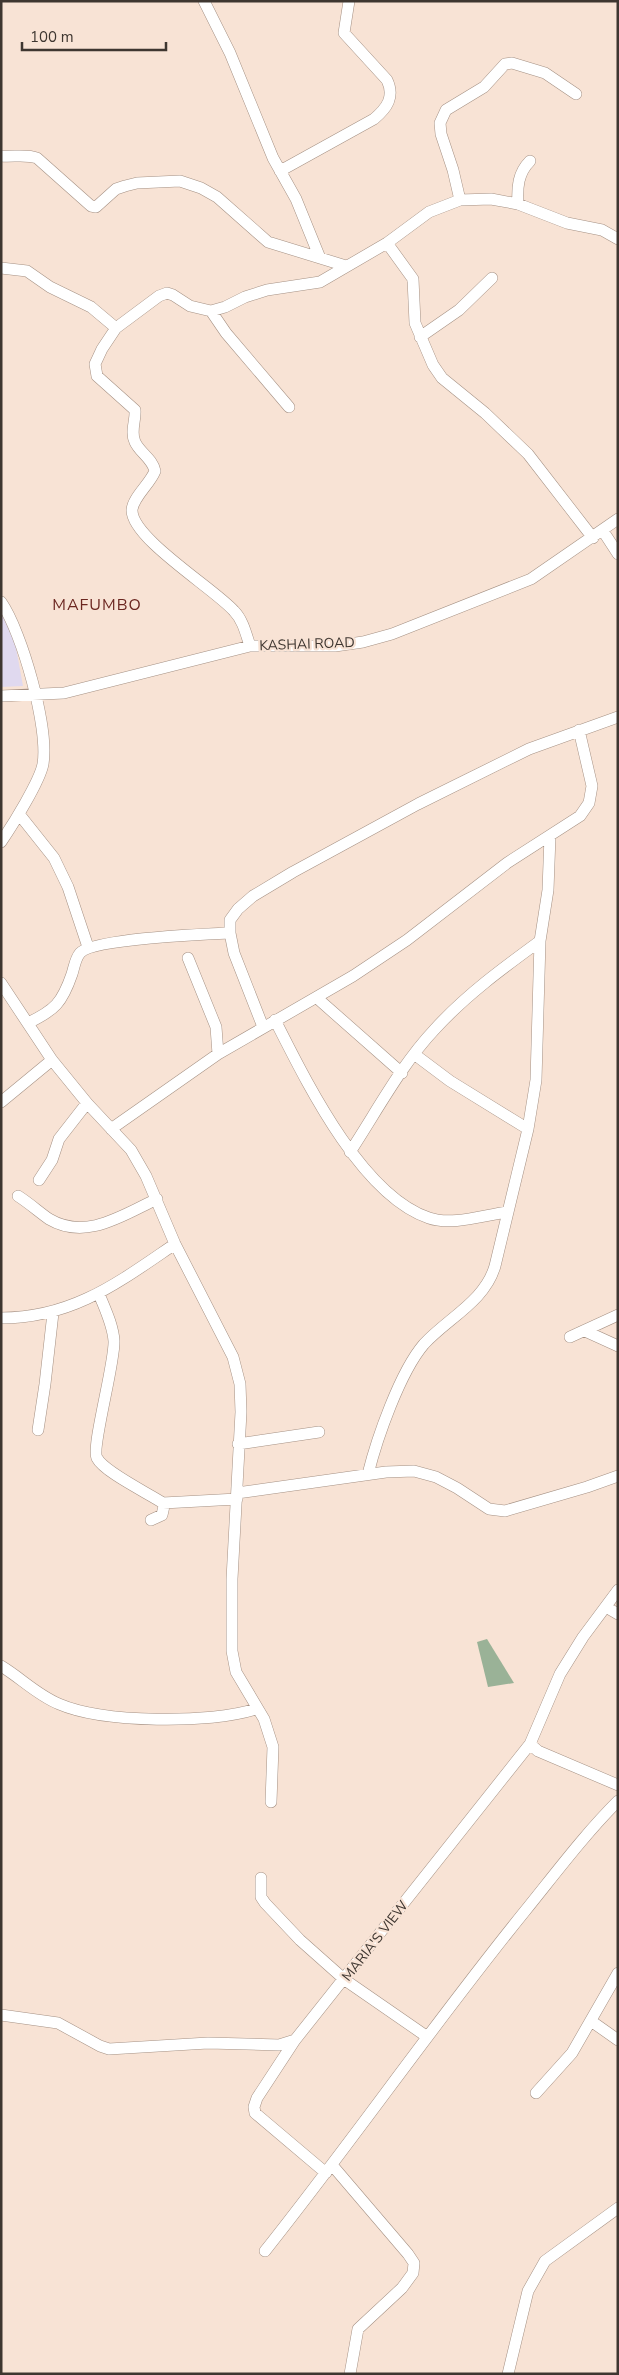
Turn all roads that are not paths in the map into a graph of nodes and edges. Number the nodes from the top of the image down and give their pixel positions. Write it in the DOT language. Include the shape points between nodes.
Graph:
graph roads {
  1 [pos="204,1"];
  2 [pos="349,1"];
  3 [pos="576,94"];
  4 [pos="1,156"];
  5 [pos="530,161"];
  6 [pos="280,171"];
  7 [pos="460,200"];
  8 [pos="518,204"];
  9 [pos="618,239"];
  10 [pos="387,243"];
  11 [pos="320,258"];
  12 [pos="346,266"];
  13 [pos="1,268"];
  14 [pos="492,278"];
  15 [pos="211,310"];
  16 [pos="116,328"];
  17 [pos="420,337"];
  18 [pos="289,407"];
  19 [pos="618,519"];
  20 [pos="603,531"];
  21 [pos="593,538"];
  22 [pos="618,554"];
  23 [pos="1,602"];
  24 [pos="250,646"];
  25 [pos="34,693"];
  26 [pos="1,696"];
  27 [pos="618,717"];
  28 [pos="579,730"];
  29 [pos="19,814"];
  30 [pos="550,836"];
  31 [pos="1,842"];
  32 [pos="230,932"];
  33 [pos="540,941"];
  34 [pos="88,947"];
  35 [pos="188,958"];
  36 [pos="1,983"];
  37 [pos="317,998"];
  38 [pos="275,1020"];
  39 [pos="28,1023"];
  40 [pos="263,1027"];
  41 [pos="218,1054"];
  42 [pos="414,1054"];
  43 [pos="52,1060"];
  44 [pos="402,1073"];
  45 [pos="1,1102"];
  46 [pos="87,1103"];
  47 [pos="528,1129"];
  48 [pos="111,1130"];
  49 [pos="350,1152"];
  50 [pos="39,1180"];
  51 [pos="18,1196"];
  52 [pos="157,1199"];
  53 [pos="508,1212"];
  54 [pos="176,1244"];
  55 [pos="99,1294"];
  56 [pos="53,1313"];
  57 [pos="618,1315"];
  58 [pos="1,1318"];
  59 [pos="585,1330"];
  60 [pos="570,1337"];
  61 [pos="618,1346"];
  62 [pos="38,1430"];
  63 [pos="319,1432"];
  64 [pos="238,1444"];
  65 [pos="368,1474"];
  66 [pos="618,1476"];
  67 [pos="237,1496"];
  68 [pos="162,1503"];
  69 [pos="151,1520"];
  70 [pos="618,1590"];
  71 [pos="606,1607"];
  72 [pos="618,1614"];
  73 [pos="1,1666"];
  74 [pos="256,1709"];
  75 [pos="530,1744"];
  76 [pos="618,1785"];
  77 [pos="618,1801"];
  78 [pos="271,1802"];
  79 [pos="261,1878"];
  80 [pos="618,1973"];
  81 [pos="346,1980"];
  82 [pos="1,2015"];
  83 [pos="591,2021"];
  84 [pos="426,2036"];
  85 [pos="295,2040"];
  86 [pos="618,2040"];
  87 [pos="536,2093"];
  88 [pos="329,2169"];
  89 [pos="618,2208"];
  90 [pos="265,2251"];
  91 [pos="350,2374"];
  92 [pos="508,2374"];
  1 -- 6 [label="street" via="230,53"];
  2 -- 6 [label="street" via="344,33 387,80 391,97 374,119"];
  3 -- 7 [label="street" via="544,73 512,63 505,64 484,87 446,110 440,123 441,134 454,170"];
  4 -- 11 [label="street" via="30,155 37,158 96,207 116,189 137,183 180,181 217,197 268,242"];
  5 -- 8 [label="street" via="519,178"];
  6 -- 11 [label="street" via="296,199"];
  7 -- 8 [label="street" via="491,198"];
  7 -- 10 [label="street" via="429,212"];
  8 -- 9 [label="street" via="574,225 602,230"];
  10 -- 12 [label="street"];
  10 -- 17 [label="street" via="413,279 415,323"];
  11 -- 12 [label="street"];
  12 -- 15 [label="street" via="320,282 266,290 225,308"];
  13 -- 16 [label="street" via="27,271 90,308"];
  14 -- 17 [label="street" via="459,310"];
  15 -- 16 [label="street" via="190,306 167,293"];
  15 -- 18 [label="street" via="226,333"];
  16 -- 24 [label="street" via="95,364 97,376 135,410 135,441 150,458 155,471 133,505 132,513 152,542 236,612"];
  17 -- 21 [label="street" via="432,365 442,378 528,454"];
  19 -- 20 [label="street, KASHAI ROAD"];
  20 -- 21 [label="street, KASHAI ROAD"];
  20 -- 22 [label="street"];
  21 -- 24 [label="street, KASHAI ROAD" via="531,579 392,634 335,646"];
  23 -- 25 [label="street" via="10,615 25,655"];
  24 -- 25 [label="street, KASHAI ROAD" via="64,693"];
  25 -- 26 [label="street, KASHAI ROAD"];
  25 -- 29 [label="street" via="42,735 43,766"];
  27 -- 28 [label="street"];
  28 -- 30 [label="street" via="592,793 580,816"];
  28 -- 32 [label="street" via="529,749 471,777 293,872 238,909 230,920"];
  29 -- 31 [label="street"];
  29 -- 34 [label="street" via="54,858 68,887"];
  30 -- 33 [label="street" via="548,890"];
  30 -- 37 [label="street" via="507,863 407,940"];
  32 -- 34 [label="street"];
  32 -- 40 [label="street" via="234,953"];
  33 -- 42 [label="street" via="476,988"];
  33 -- 47 [label="street" via="536,1080"];
  34 -- 39 [label="street" via="77,959 60,1001 47,1014"];
  35 -- 41 [label="street" via="216,1027"];
  36 -- 39 [label="street"];
  37 -- 38 [label="street"];
  37 -- 44 [label="street"];
  38 -- 40 [label="street"];
  38 -- 49 [label="street"];
  39 -- 43 [label="street"];
  40 -- 41 [label="street"];
  41 -- 48 [label="street"];
  42 -- 44 [label="street"];
  42 -- 47 [label="street" via="450,1081"];
  43 -- 45 [label="street"];
  43 -- 46 [label="street"];
  44 -- 49 [label="street"];
  46 -- 48 [label="street"];
  46 -- 50 [label="street" via="59,1139 52,1160"];
  47 -- 53 [label="street"];
  48 -- 52 [label="street" via="131,1150"];
  49 -- 53 [label="street" via="372,1178 414,1211 430,1218 448,1220"];
  51 -- 52 [label="street" via="50,1219 81,1229 110,1222"];
  52 -- 54 [label="street"];
  53 -- 65 [label="street" via="492,1278 483,1291 417,1353 375,1444"];
  54 -- 55 [label="street"];
  54 -- 64 [label="street" via="233,1356 240,1394"];
  55 -- 56 [label="street"];
  55 -- 68 [label="street" via="114,1341 96,1457"];
  56 -- 58 [label="street"];
  56 -- 62 [label="street"];
  57 -- 59 [label="street"];
  59 -- 60 [label="street"];
  59 -- 61 [label="street"];
  63 -- 64 [label="street"];
  64 -- 67 [label="street"];
  65 -- 66 [label="street" via="414,1471 436,1477 496,1511 519,1508"];
  65 -- 67 [label="street"];
  67 -- 68 [label="street"];
  67 -- 74 [label="street" via="232,1651 236,1672"];
  68 -- 69 [label="street" via="162,1515"];
  70 -- 71 [label="street, MARIA'S VIEW"];
  71 -- 72 [label="street"];
  71 -- 75 [label="street, MARIA'S VIEW" via="560,1674"];
  73 -- 74 [label="street" via="39,1694 78,1710 163,1719 238,1714"];
  74 -- 78 [label="street" via="264,1719 273,1747"];
  75 -- 76 [label="street" via="538,1751"];
  75 -- 81 [label="street, MARIA'S VIEW"];
  77 -- 84 [label="street" via="551,1879"];
  79 -- 81 [label="street" via="264,1903"];
  80 -- 83 [label="street"];
  81 -- 84 [label="street"];
  81 -- 85 [label="street, MARIA'S VIEW"];
  82 -- 85 [label="street" via="58,2023 109,2049 208,2043 279,2045"];
  83 -- 86 [label="street"];
  83 -- 87 [label="street" via="572,2054"];
  84 -- 88 [label="street"];
  85 -- 88 [label="street, MARIA'S VIEW" via="257,2098 255,2114"];
  88 -- 90 [label="street"];
  88 -- 91 [label="street" via="408,2254 414,2268 402,2288 358,2329"];
  89 -- 92 [label="street" via="545,2261 528,2291"];
}
